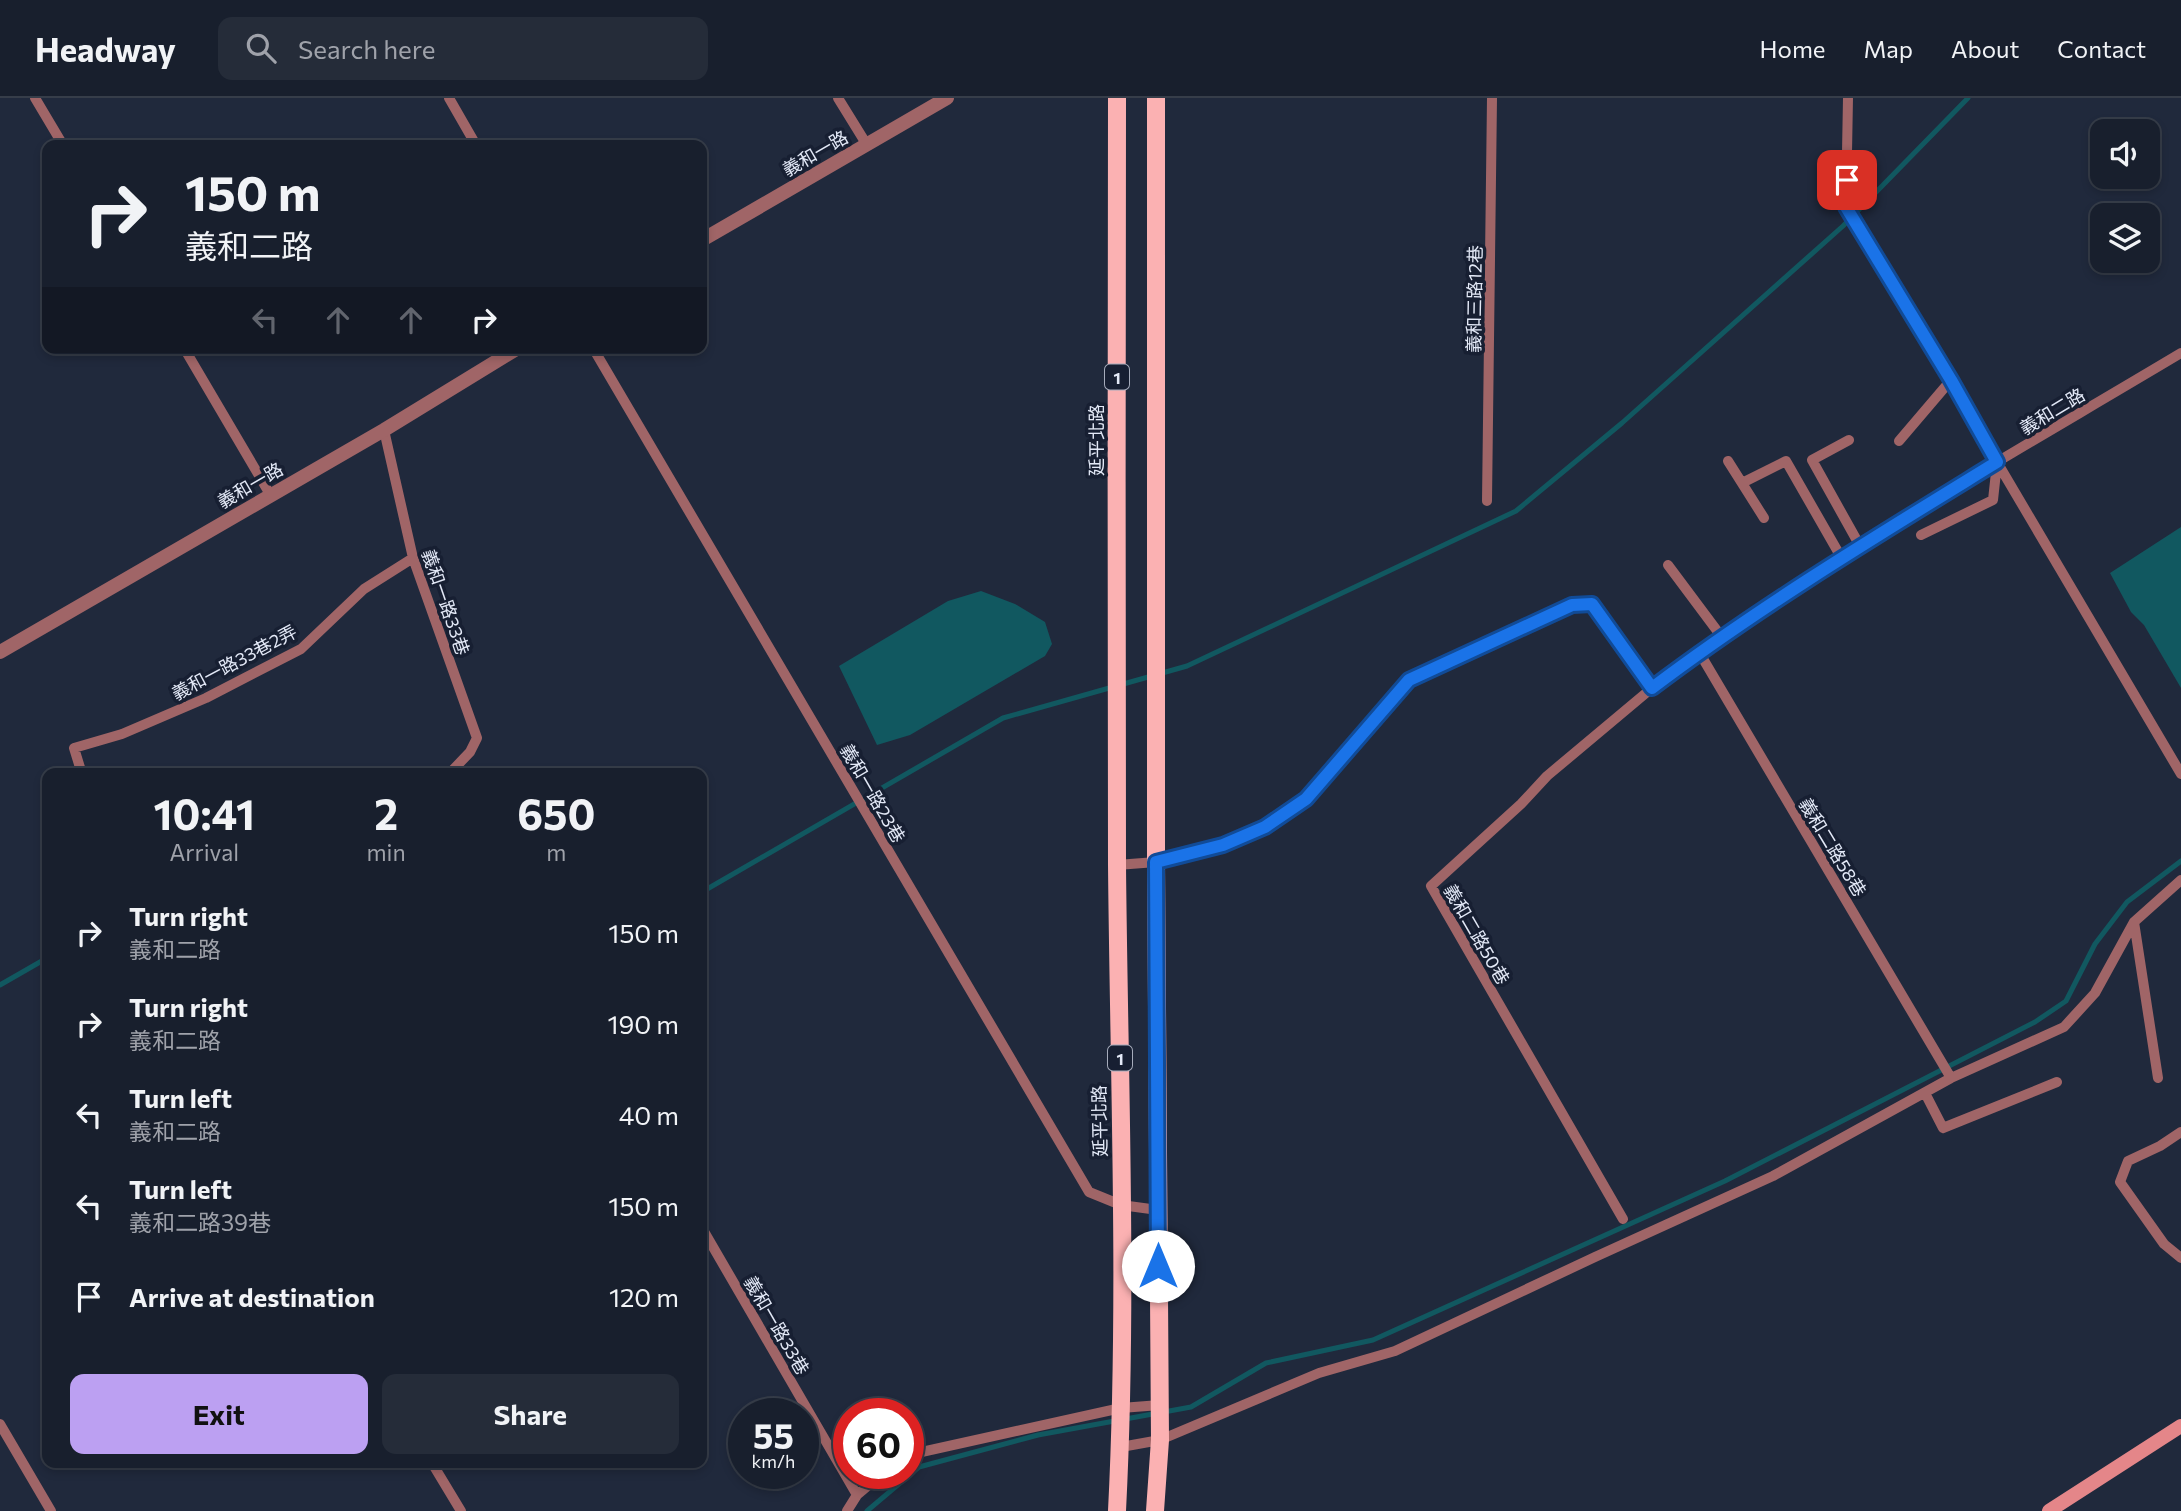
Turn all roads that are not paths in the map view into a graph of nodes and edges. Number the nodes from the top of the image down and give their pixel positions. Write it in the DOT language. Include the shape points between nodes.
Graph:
graph roads {
  1 [pos="36,98"];
  2 [pos="450,98"];
  3 [pos="838,98"];
  4 [pos="947,98"];
  5 [pos="1117,98"];
  6 [pos="1156,98"];
  7 [pos="1492,98"];
  8 [pos="1848,98"];
  9 [pos="61,140"];
  10 [pos="474,140"];
  11 [pos="867,145"];
  12 [pos="707,237"];
  13 [pos="2181,353"];
  14 [pos="188,354"];
  15 [pos="508,354"];
  16 [pos="597,354"];
  17 [pos="1951,380"];
  18 [pos="384,430"];
  19 [pos="1849,440"];
  20 [pos="1899,441"];
  21 [pos="1728,461"];
  22 [pos="1997,462"];
  23 [pos="1742,483"];
  24 [pos="271,496"];
  25 [pos="1487,501"];
  26 [pos="1764,518"];
  27 [pos="1921,535"];
  28 [pos="1860,546"];
  29 [pos="1842,557"];
  30 [pos="413,558"];
  31 [pos="1668,565"];
  32 [pos="1721,636"];
  33 [pos="0,652"];
  34 [pos="1699,652"];
  35 [pos="1652,688"];
  36 [pos="80,768"];
  37 [pos="455,768"];
  38 [pos="2181,774"];
  39 [pos="1156,862"];
  40 [pos="1117,865"];
  41 [pos="2181,880"];
  42 [pos="2134,922"];
  43 [pos="1950,1076"];
  44 [pos="2158,1078"];
  45 [pos="2057,1082"];
  46 [pos="1925,1093"];
  47 [pos="2181,1132"];
  48 [pos="1121,1205"];
  49 [pos="1158,1210"];
  50 [pos="1623,1219"];
  51 [pos="707,1237"];
  52 [pos="2181,1258"];
  53 [pos="1160,1405"];
  54 [pos="1121,1408"];
  55 [pos="0,1424"];
  56 [pos="2181,1426"];
  57 [pos="1160,1440"];
  58 [pos="1121,1447"];
  59 [pos="924,1451"];
  60 [pos="435,1468"];
  61 [pos="864,1489"];
  62 [pos="857,1495"];
  63 [pos="51,1511"];
  64 [pos="461,1511"];
  65 [pos="847,1511"];
  66 [pos="1118,1511"];
  67 [pos="1155,1511"];
  68 [pos="2049,1511"];
  1 -- 9 [label="lane"];
  2 -- 10 [label="lane"];
  3 -- 11 [label="lane"];
  4 -- 11 [label="street, 義和一路"];
  5 -- 40 [label="main road, 延平北路 / 1"];
  6 -- 39 [label="main road, 1"];
  7 -- 25 [label="lane, 義和三路12巷"];
  8 -- 17 [label="lane" via="1846,207"];
  11 -- 12 [label="street, 義和一路"];
  13 -- 22 [label="lane, 義和二路"];
  14 -- 24 [label="lane"];
  15 -- 18 [label="street, 義和一路"];
  16 -- 48 [label="lane, 義和一路23巷" via="1088,1192"];
  17 -- 20 [label="lane"];
  17 -- 22 [label="lane"];
  18 -- 24 [label="street, 義和一路"];
  18 -- 30 [label="lane, 義和一路33巷"];
  19 -- 28 [label="lane" via="1812,460"];
  21 -- 23 [label="lane"];
  22 -- 27 [label="lane" via="1993,500"];
  22 -- 28 [label="lane, 義和二路"];
  22 -- 38 [label="lane"];
  23 -- 26 [label="lane"];
  23 -- 29 [label="lane" via="1786,461"];
  24 -- 33 [label="street, 義和一路"];
  28 -- 29 [label="lane, 義和二路"];
  29 -- 32 [label="lane, 義和二路"];
  30 -- 36 [label="lane, 義和一路33巷2弄" via="364,589 300,649 206,698 122,734 74,748"];
  30 -- 37 [label="lane, 義和一路33巷" via="477,738"];
  31 -- 32 [label="lane"];
  32 -- 34 [label="lane, 義和二路"];
  34 -- 35 [label="lane, 義和二路"];
  34 -- 43 [label="lane, 義和二路58巷"];
  35 -- 39 [label="lane" via="1592,604 1572,605 1409,680 1306,799 1265,827 1223,845"];
  35 -- 50 [label="lane, 義和二路50巷" via="1547,776 1431,886"];
  39 -- 40 [label="lane"];
  39 -- 49 [label="main road, 1"];
  40 -- 48 [label="main road, 延平北路 / 1"];
  41 -- 42 [label="lane"];
  42 -- 43 [label="lane" via="2095,993 2064,1027"];
  42 -- 44 [label="lane"];
  43 -- 46 [label="lane"];
  45 -- 46 [label="lane" via="1943,1128"];
  46 -- 57 [label="lane" via="1773,1176 1395,1351 1319,1374"];
  47 -- 52 [label="lane" via="2127,1161 2120,1182 2164,1244"];
  48 -- 49 [label="lane, 義和一路23巷"];
  48 -- 54 [label="main road, 延平北路 / 1"];
  49 -- 53 [label="main road, 1"];
  51 -- 62 [label="lane, 義和一路33巷"];
  53 -- 54 [label="lane"];
  53 -- 57 [label="main road, 1"];
  54 -- 58 [label="main road, 1"];
  54 -- 59 [label="lane"];
  55 -- 63 [label="lane"];
  56 -- 68 [label="street"];
  57 -- 58 [label="lane"];
  57 -- 67 [label="main road, 1"];
  58 -- 66 [label="main road, 1"];
  60 -- 64 [label="lane"];
  61 -- 62 [label="lane"];
  62 -- 65 [label="lane"];
}
